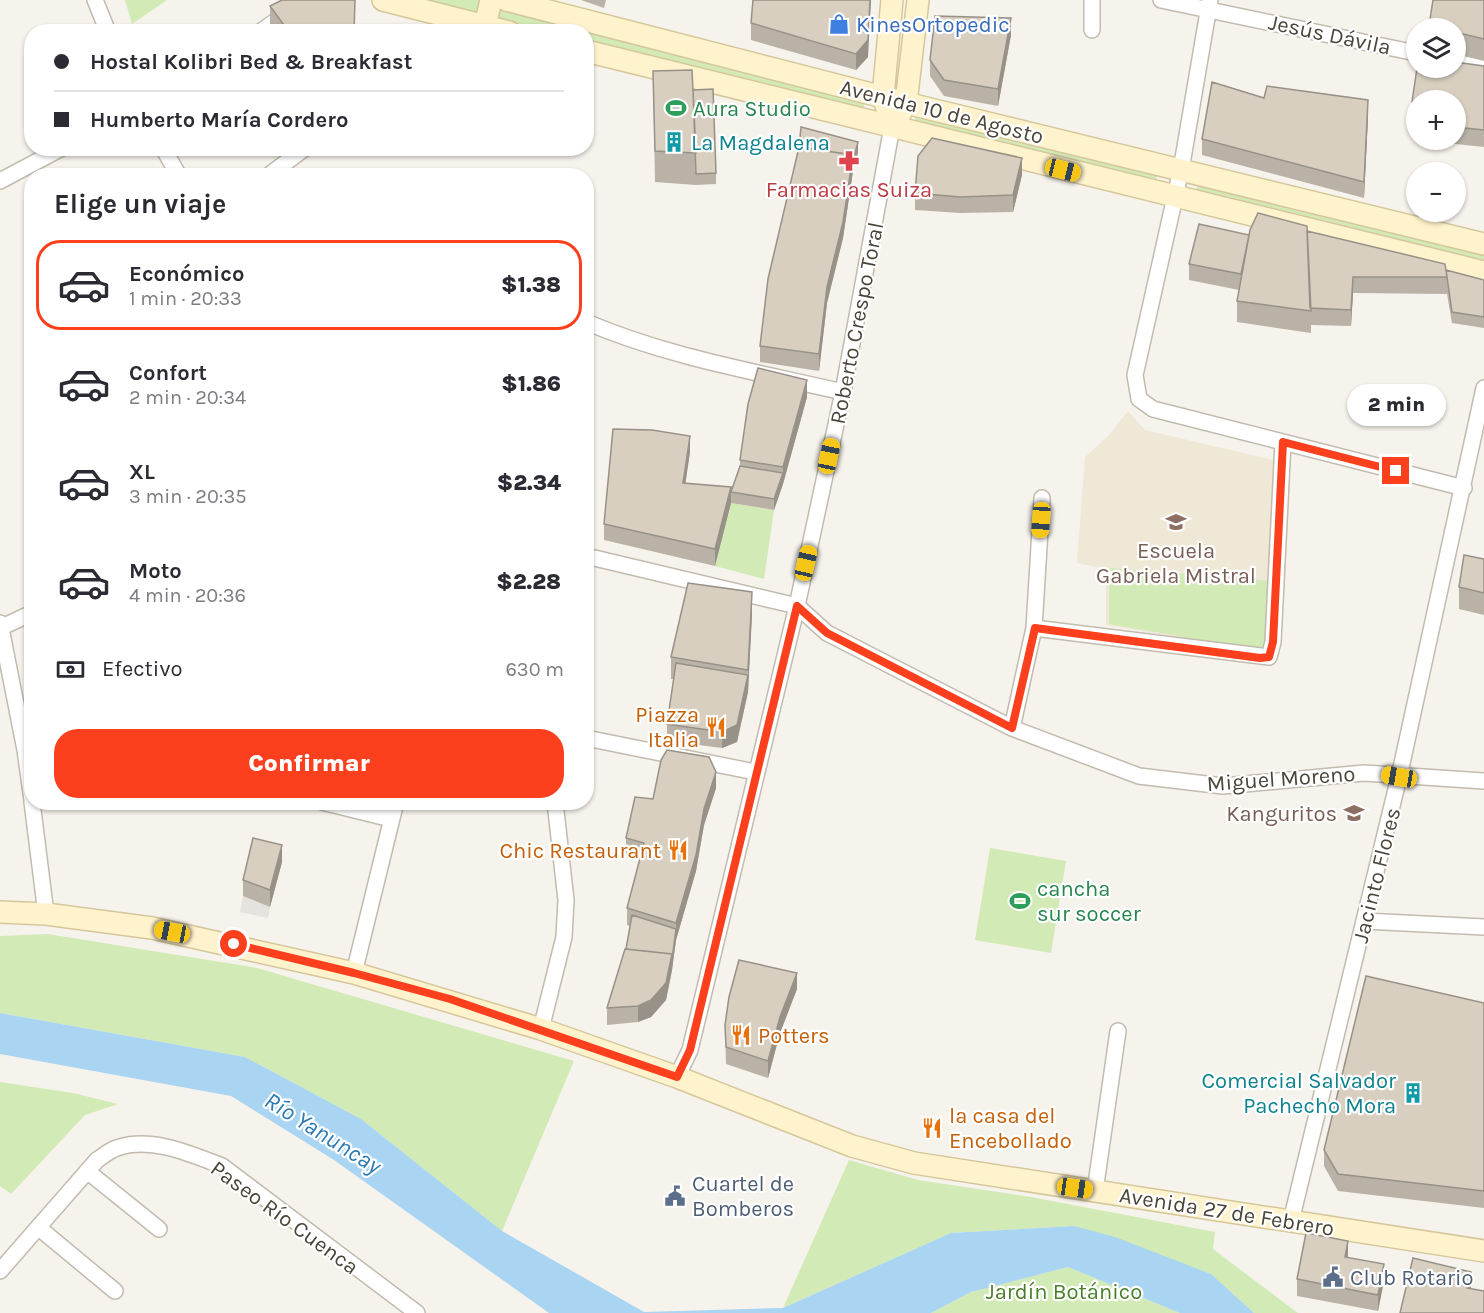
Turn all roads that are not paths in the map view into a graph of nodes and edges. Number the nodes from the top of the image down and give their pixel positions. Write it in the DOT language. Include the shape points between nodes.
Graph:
graph roads {
  1 [pos="95,0"];
  2 [pos="383,0"];
  3 [pos="491,0"];
  4 [pos="506,0"];
  5 [pos="892,0"];
  6 [pos="918,0"];
  7 [pos="1092,0"];
  8 [pos="1161,0"];
  9 [pos="1209,4"];
  10 [pos="295,8"];
  11 [pos="105,24"];
  12 [pos="273,24"];
  13 [pos="477,24"];
  14 [pos="485,24"];
  15 [pos="1092,30"];
  16 [pos="1406,51"];
  17 [pos="594,53"];
  18 [pos="1466,63"];
  19 [pos="1484,67"];
  20 [pos="883,96"];
  21 [pos="906,103"];
  22 [pos="892,127"];
  23 [pos="47,156"];
  24 [pos="294,156"];
  25 [pos="24,168"];
  26 [pos="24,168"];
  27 [pos="279,168"];
  28 [pos="1180,170"];
  29 [pos="0,181"];
  30 [pos="1175,197"];
  31 [pos="1484,244"];
  32 [pos="1484,272"];
  33 [pos="594,325"];
  34 [pos="1484,388"];
  35 [pos="843,392"];
  36 [pos="1479,436"];
  37 [pos="1283,442"];
  38 [pos="1464,488"];
  39 [pos="1042,498"];
  40 [pos="594,558"];
  41 [pos="797,606"];
  42 [pos="24,616"];
  43 [pos="0,626"];
  44 [pos="1035,628"];
  45 [pos="1012,728"];
  46 [pos="24,733"];
  47 [pos="594,740"];
  48 [pos="755,772"];
  49 [pos="1399,777"];
  50 [pos="1484,782"];
  51 [pos="33,810"];
  52 [pos="354,810"];
  53 [pos="394,810"];
  54 [pos="556,810"];
  55 [pos="391,819"];
  56 [pos="0,912"];
  57 [pos="46,914"];
  58 [pos="1364,921"];
  59 [pos="1484,927"];
  60 [pos="354,973"];
  61 [pos="541,1029"];
  62 [pos="1118,1031"];
  63 [pos="677,1077"];
  64 [pos="87,1171"];
  65 [pos="1095,1191"];
  66 [pos="1291,1221"];
  67 [pos="39,1228"];
  68 [pos="159,1229"];
  69 [pos="1484,1251"];
  70 [pos="0,1271"];
  71 [pos="115,1291"];
  72 [pos="417,1313"];
  1 -- 11 [label="street"];
  2 -- 13 [label="main road"];
  3 -- 14 [label="main road"];
  4 -- 20 [label="main road, Avenida 10 de Agosto"];
  5 -- 20 [label="main road, Roberto Crespo Toral"];
  6 -- 21 [label="main road, Roberto Crespo Toral"];
  7 -- 15 [label="street"];
  8 -- 9 [label="street, Jesús Dávila"];
  9 -- 16 [label="street, Jesús Dávila"];
  9 -- 28 [label="street"];
  10 -- 12 [label="street"];
  17 -- 22 [label="main road, Avenida 10 de Agosto"];
  18 -- 19 [label="street"];
  20 -- 21 [label="main road, Avenida 10 de Agosto"];
  20 -- 22 [label="main road, Roberto Crespo Toral"];
  21 -- 22 [label="main road, Roberto Crespo Toral"];
  21 -- 28 [label="main road, Avenida 10 de Agosto"];
  22 -- 30 [label="main road, Avenida 10 de Agosto"];
  22 -- 35 [label="street, Roberto Crespo Toral"];
  23 -- 26 [label="street"];
  24 -- 27 [label="street"];
  25 -- 29 [label="street"];
  28 -- 30 [label="street"];
  28 -- 31 [label="main road, Avenida 10 de Agosto"];
  30 -- 32 [label="main road, Avenida 10 de Agosto"];
  30 -- 37 [label="street" via="1135,375 1139,399 1153,409"];
  33 -- 35 [label="street" via="714,363"];
  34 -- 36 [label="street, Jacinto Flores"];
  35 -- 41 [label="street, Roberto Crespo Toral"];
  36 -- 38 [label="street, Jacinto Flores"];
  37 -- 38 [label="street"];
  37 -- 44 [label="street" via="1273,642 1269,657"];
  38 -- 49 [label="street, Jacinto Flores"];
  39 -- 44 [label="street"];
  40 -- 41 [label="street, Miguel Moreno"];
  41 -- 45 [label="street, Miguel Moreno" via="827,633"];
  41 -- 48 [label="street, Roberto Crespo Toral"];
  42 -- 43 [label="street"];
  43 -- 46 [label="street"];
  44 -- 45 [label="street"];
  45 -- 49 [label="street, Miguel Moreno" via="1139,776 1223,786 1364,772"];
  47 -- 48 [label="street"];
  48 -- 63 [label="street, Roberto Crespo Toral" via="690,1050"];
  49 -- 50 [label="street, Miguel Moreno"];
  49 -- 58 [label="street, Jacinto Flores"];
  51 -- 57 [label="street"];
  52 -- 55 [label="street"];
  53 -- 55 [label="street"];
  54 -- 61 [label="street" via="566,900 564,937"];
  55 -- 60 [label="street"];
  56 -- 57 [label="main road, Avenida 27 de Febrero"];
  57 -- 60 [label="main road, Avenida 27 de Febrero" via="152,928"];
  58 -- 59 [label="street"];
  58 -- 66 [label="street, Jacinto Flores"];
  60 -- 61 [label="main road, Avenida 27 de Febrero"];
  61 -- 63 [label="main road, Avenida 27 de Febrero"];
  62 -- 65 [label="street"];
  63 -- 65 [label="main road, Avenida 27 de Febrero" via="852,1146 914,1163"];
  64 -- 67 [label="street"];
  64 -- 68 [label="street"];
  64 -- 72 [label="street, Paseo Río Cuenca" via="117,1148 143,1144 186,1152 222,1166"];
  65 -- 66 [label="main road, Avenida 27 de Febrero"];
  66 -- 69 [label="main road, Avenida 27 de Febrero"];
  67 -- 70 [label="street"];
  67 -- 71 [label="street"];
}
